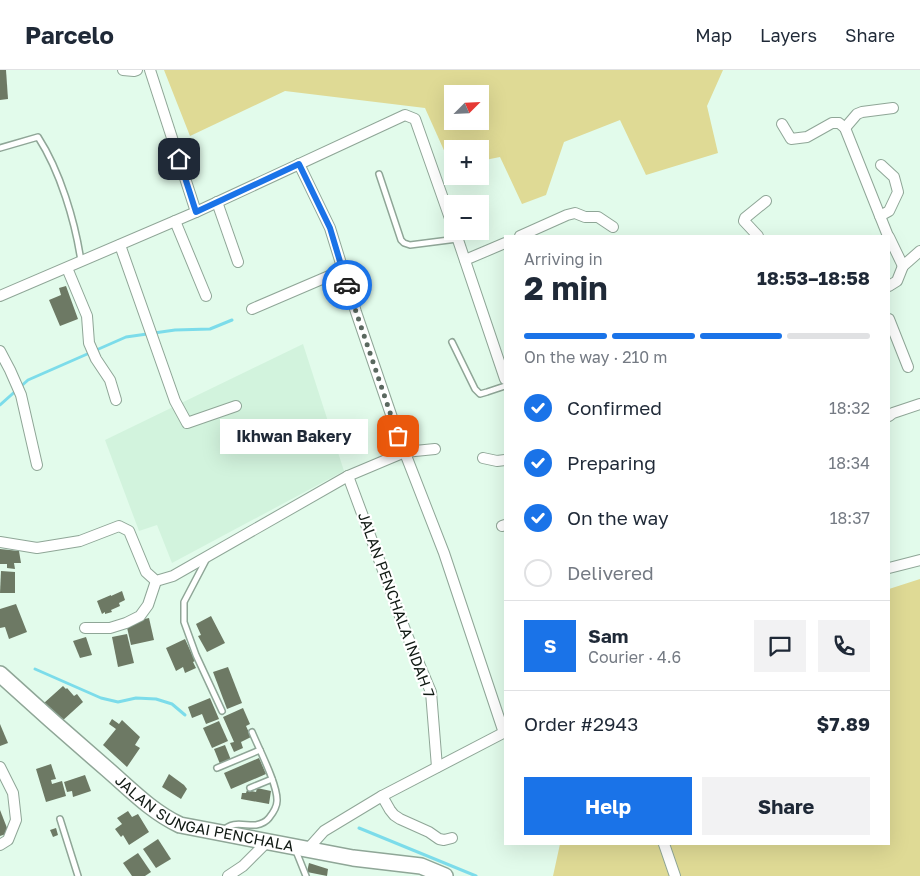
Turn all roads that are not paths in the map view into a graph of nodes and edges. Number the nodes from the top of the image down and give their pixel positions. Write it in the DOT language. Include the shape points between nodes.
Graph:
graph roads {
  1 [pos="123,70"];
  2 [pos="137,70"];
  3 [pos="150,70"];
  4 [pos="894,108"];
  5 [pos="782,124"];
  6 [pos="845,128"];
  7 [pos="0,148"];
  8 [pos="299,164"];
  9 [pos="881,165"];
  10 [pos="379,174"];
  11 [pos="444,201"];
  12 [pos="766,201"];
  13 [pos="217,202"];
  14 [pos="196,212"];
  15 [pos="880,216"];
  16 [pos="175,221"];
  17 [pos="613,227"];
  18 [pos="522,235"];
  19 [pos="757,235"];
  20 [pos="888,235"];
  21 [pos="444,238"];
  22 [pos="890,239"];
  23 [pos="459,240"];
  24 [pos="504,243"];
  25 [pos="120,245"];
  26 [pos="920,251"];
  27 [pos="465,260"];
  28 [pos="82,262"];
  29 [pos="238,262"];
  30 [pos="904,266"];
  31 [pos="67,268"];
  32 [pos="342,270"];
  33 [pos="890,285"];
  34 [pos="0,296"];
  35 [pos="206,296"];
  36 [pos="252,309"];
  37 [pos="890,322"];
  38 [pos="452,342"];
  39 [pos="0,351"];
  40 [pos="908,367"];
  41 [pos="504,376"];
  42 [pos="504,386"];
  43 [pos="116,400"];
  44 [pos="920,404"];
  45 [pos="236,406"];
  46 [pos="890,415"];
  47 [pos="435,448"];
  48 [pos="405,452"];
  49 [pos="483,458"];
  50 [pos="504,460"];
  51 [pos="37,465"];
  52 [pos="348,476"];
  53 [pos="0,542"];
  54 [pos="207,557"];
  55 [pos="920,560"];
  56 [pos="890,568"];
  57 [pos="156,581"];
  58 [pos="85,628"];
  59 [pos="0,674"];
  60 [pos="222,711"];
  61 [pos="252,732"];
  62 [pos="504,733"];
  63 [pos="260,750"];
  64 [pos="0,767"];
  65 [pos="437,767"];
  66 [pos="217,768"];
  67 [pos="272,779"];
  68 [pos="250,788"];
  69 [pos="382,796"];
  70 [pos="60,820"];
  71 [pos="222,834"];
  72 [pos="452,838"];
  73 [pos="267,842"];
  74 [pos="0,845"];
  75 [pos="664,845"];
  76 [pos="301,849"];
  77 [pos="78,876"];
  78 [pos="228,876"];
  79 [pos="306,876"];
  80 [pos="445,876"];
  81 [pos="675,876"];
  1 -- 2 [label="street"];
  3 -- 14 [label="street"];
  4 -- 6 [label="street" via="857,114"];
  5 -- 6 [label="street" via="792,139 807,138 832,124 839,123"];
  6 -- 15 [label="street"];
  7 -- 28 [label="lane" via="38,137 64,194"];
  8 -- 11 [label="street" via="406,115 415,119"];
  8 -- 13 [label="street"];
  8 -- 32 [label="street" via="330,228"];
  9 -- 15 [label="street" via="894,177 898,192 889,212"];
  10 -- 21 [label="lane" via="404,243 410,245"];
  12 -- 19 [label="street" via="744,220"];
  13 -- 14 [label="street"];
  13 -- 29 [label="street"];
  14 -- 16 [label="street"];
  15 -- 20 [label="street"];
  16 -- 25 [label="street"];
  16 -- 35 [label="street"];
  17 -- 18 [label="street" via="598,217 586,217 575,212"];
  22 -- 30 [label="street"];
  23 -- 27 [label="street"];
  24 -- 27 [label="street"];
  25 -- 28 [label="street"];
  25 -- 45 [label="street" via="175,401 187,423"];
  26 -- 30 [label="street"];
  27 -- 41 [label="street"];
  28 -- 31 [label="street"];
  30 -- 33 [label="street" via="897,281"];
  31 -- 34 [label="street"];
  31 -- 43 [label="street" via="86,316 89,343 110,380"];
  32 -- 36 [label="street"];
  32 -- 48 [label="street"];
  37 -- 40 [label="street"];
  38 -- 42 [label="lane" via="474,389 480,394"];
  39 -- 51 [label="street" via="21,395"];
  44 -- 46 [label="street"];
  47 -- 48 [label="street"];
  48 -- 52 [label="street"];
  48 -- 62 [label="street" via="444,553"];
  49 -- 50 [label="street"];
  52 -- 54 [label="street"];
  52 -- 65 [label="street, JALAN PENCHALA INDAH 7" via="431,692"];
  53 -- 57 [label="street" via="38,548 80,540 119,526 129,531 146,572"];
  54 -- 57 [label="street" via="173,576"];
  54 -- 60 [label="lane" via="184,602 184,622"];
  55 -- 56 [label="street"];
  57 -- 58 [label="street" via="148,605 140,616 110,628"];
  59 -- 71 [label="street, JALAN SUNGAI PENCHALA" via="152,808 180,825"];
  61 -- 63 [label="lane"];
  62 -- 65 [label="street"];
  63 -- 66 [label="lane"];
  63 -- 67 [label="lane"];
  64 -- 74 [label="street" via="13,793 16,820 8,840"];
  65 -- 69 [label="street"];
  67 -- 68 [label="lane"];
  67 -- 71 [label="lane" via="277,802 266,822 236,824 226,827"];
  69 -- 72 [label="street" via="400,819 440,839"];
  69 -- 76 [label="street"];
  70 -- 77 [label="lane"];
  71 -- 73 [label="street, JALAN SUNGAI PENCHALA"];
  73 -- 76 [label="street, JALAN SUNGAI PENCHALA"];
  73 -- 78 [label="street"];
  75 -- 81 [label="street"];
  76 -- 79 [label="lane"];
  76 -- 80 [label="street, JALAN SUNGAI PENCHALA" via="421,866"];
}
